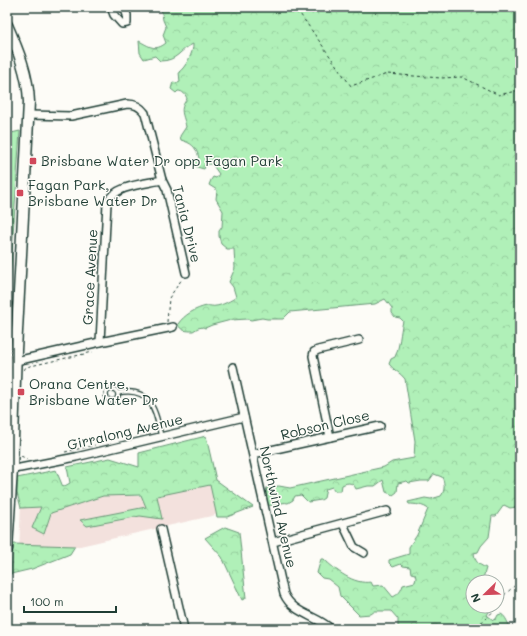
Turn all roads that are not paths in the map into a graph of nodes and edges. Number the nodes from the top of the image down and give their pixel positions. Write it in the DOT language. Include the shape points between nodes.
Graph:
graph roads {
  1 [pos="111,7"];
  2 [pos="124,7"];
  3 [pos="7,25"];
  4 [pos="29,115"];
  5 [pos="162,180"];
  6 [pos="186,273"];
  7 [pos="170,328"];
  8 [pos="359,340"];
  9 [pos="100,342"];
  10 [pos="11,362"];
  11 [pos="233,367"];
  12 [pos="118,393"];
  13 [pos="244,418"];
  14 [pos="380,426"];
  15 [pos="161,437"];
  16 [pos="330,437"];
  17 [pos="253,454"];
  18 [pos="12,468"];
  19 [pos="387,512"];
  20 [pos="343,524"];
  21 [pos="161,529"];
  22 [pos="273,542"];
  23 [pos="7,549"];
  24 [pos="364,553"];
  25 [pos="184,629"];
  26 [pos="331,629"];
  1 -- 2 [label="street" via="122,24 128,23"];
  3 -- 4 [label="main road" via="27,78"];
  4 -- 5 [label="street, Tania Drive" via="71,116 127,104 141,107 145,113"];
  4 -- 10 [label="main road"];
  5 -- 6 [label="street, Tania Drive" via="167,190"];
  5 -- 9 [label="street, Grace Avenue" via="122,189 113,194 107,203"];
  7 -- 9 [label="street"];
  8 -- 16 [label="street" via="318,350 312,356"];
  9 -- 10 [label="street"];
  10 -- 18 [label="main road"];
  11 -- 13 [label="street, Northwind Avenue"];
  12 -- 15 [label="lane" via="134,393 148,400 155,409"];
  13 -- 15 [label="street, Girralong Avenue"];
  13 -- 17 [label="street, Northwind Avenue"];
  14 -- 16 [label="street, Robson Close"];
  15 -- 18 [label="street, Girralong Avenue"];
  16 -- 17 [label="street, Robson Close"];
  17 -- 22 [label="street, Northwind Avenue"];
  18 -- 23 [label="main road"];
  19 -- 20 [label="street"];
  20 -- 22 [label="street"];
  20 -- 24 [label="street" via="354,547"];
  21 -- 25 [label="street"];
  22 -- 26 [label="street, Northwind Avenue" via="284,594 289,603"];
}
